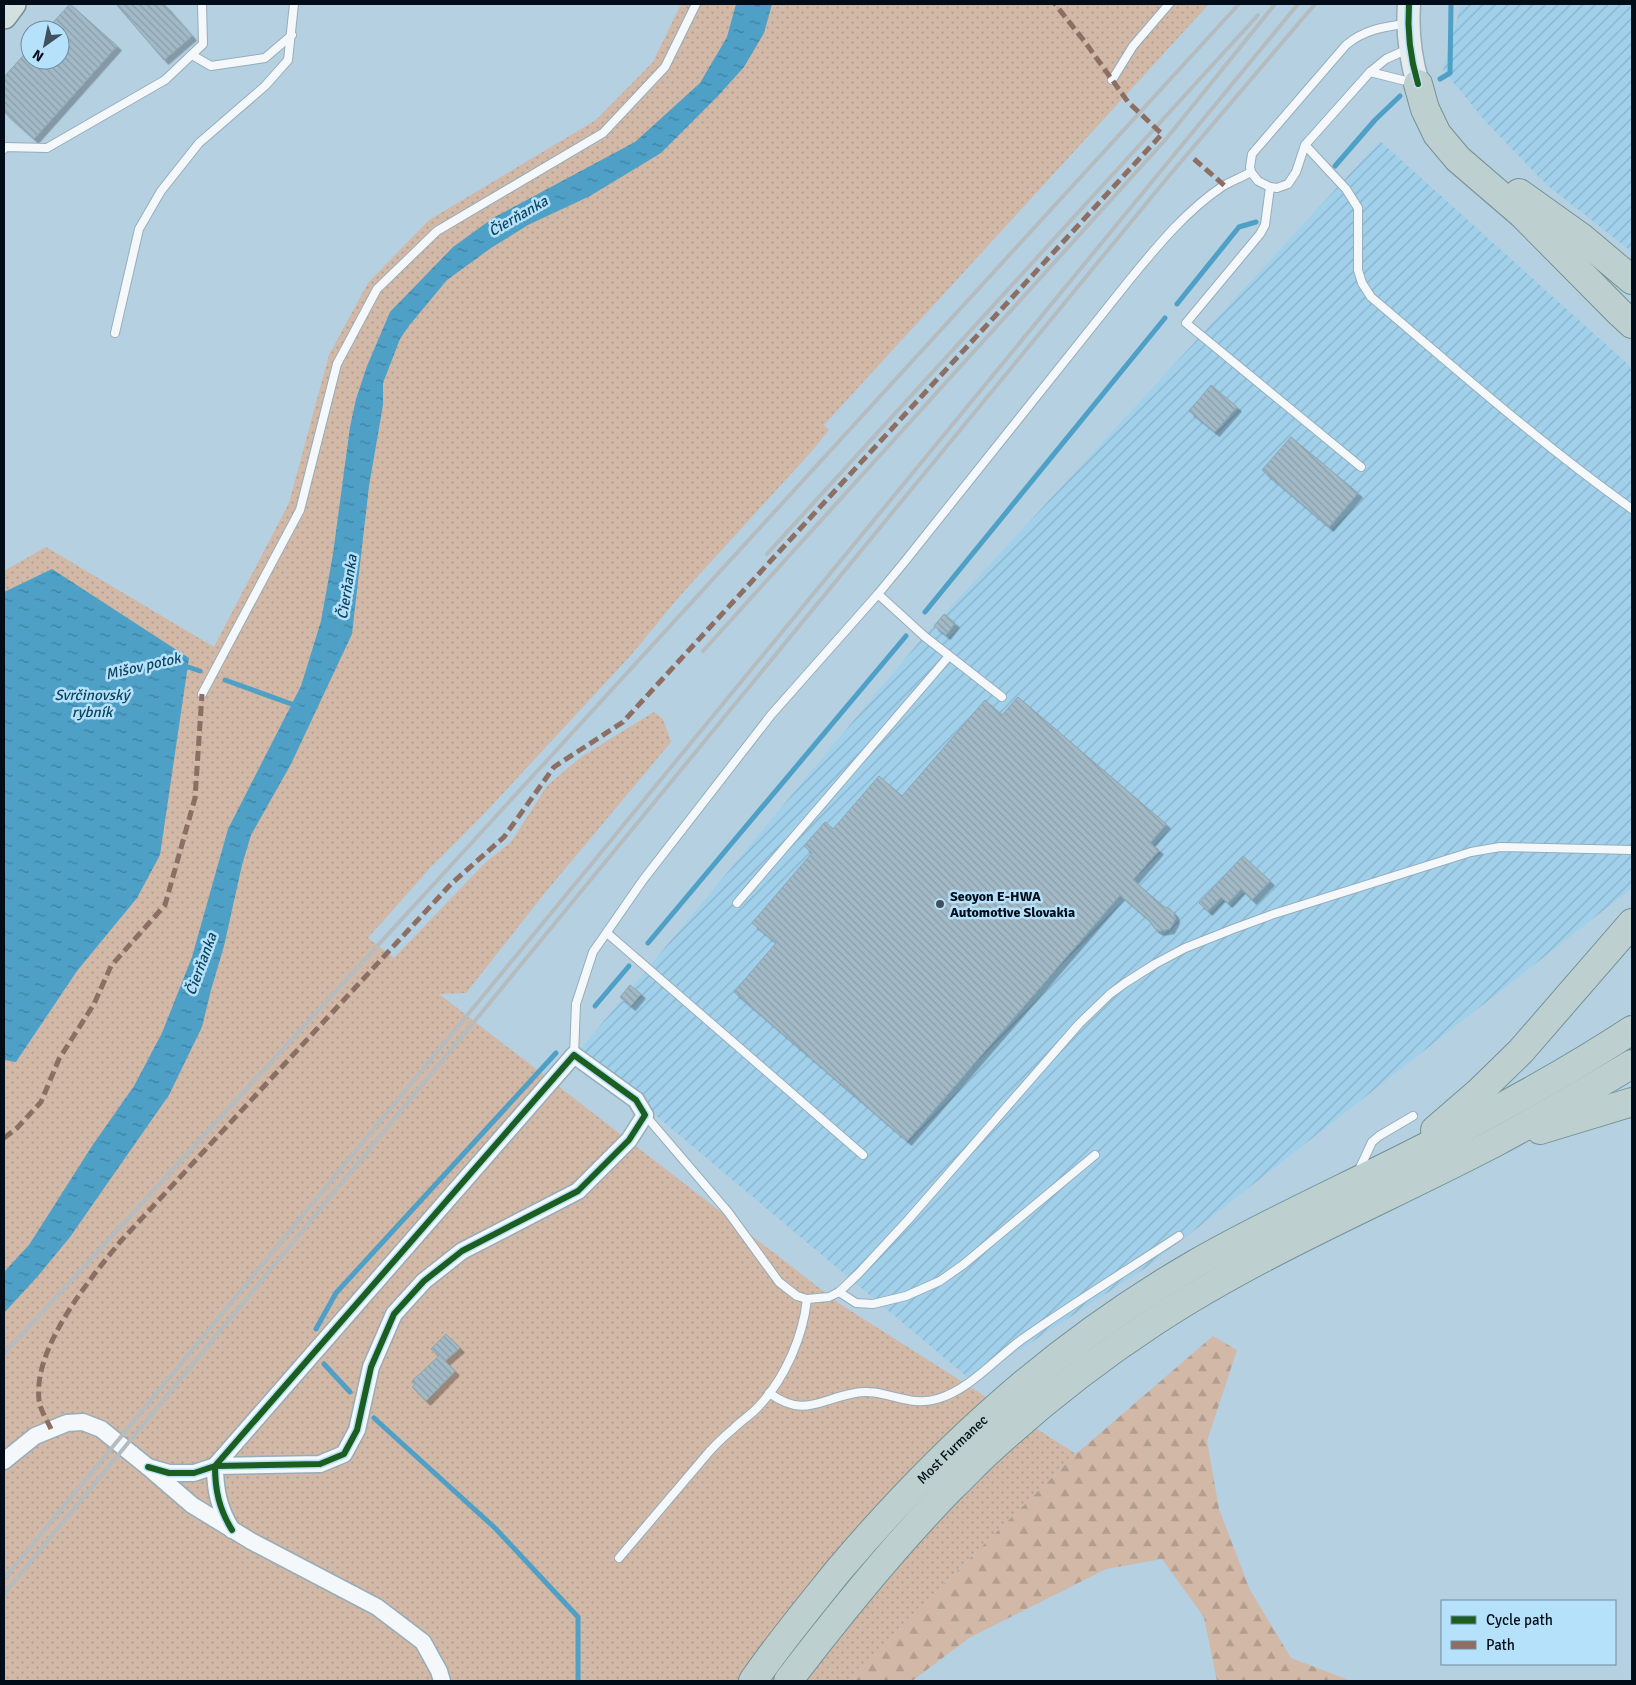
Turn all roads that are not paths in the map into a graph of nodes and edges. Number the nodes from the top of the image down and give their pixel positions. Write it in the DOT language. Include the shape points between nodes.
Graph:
graph roads {
  1 [pos="13,4"];
  2 [pos="202,4"];
  3 [pos="294,4"];
  4 [pos="696,4"];
  5 [pos="1169,4"];
  6 [pos="1408,14"];
  7 [pos="4,16"];
  8 [pos="292,35"];
  9 [pos="1410,49"];
  10 [pos="192,55"];
  11 [pos="1370,72"];
  12 [pos="1112,80"];
  13 [pos="1418,84"];
  14 [pos="1305,145"];
  15 [pos="4,149"];
  16 [pos="1251,172"];
  17 [pos="1270,187"];
  18 [pos="1632,280"];
  19 [pos="1632,324"];
  20 [pos="116,333"];
  21 [pos="1361,467"];
  22 [pos="1632,509"];
  23 [pos="878,594"];
  24 [pos="950,656"];
  25 [pos="202,694"];
  26 [pos="1002,697"];
  27 [pos="1632,850"];
  28 [pos="737,903"];
  29 [pos="1632,923"];
  30 [pos="607,933"];
  31 [pos="1632,1030"];
  32 [pos="574,1055"];
  33 [pos="1632,1064"];
  34 [pos="1632,1102"];
  35 [pos="645,1115"];
  36 [pos="1413,1116"];
  37 [pos="1493,1144"];
  38 [pos="863,1155"];
  39 [pos="1095,1155"];
  40 [pos="1402,1159"];
  41 [pos="1354,1181"];
  42 [pos="1179,1236"];
  43 [pos="839,1292"];
  44 [pos="807,1299"];
  45 [pos="769,1393"];
  46 [pos="4,1461"];
  47 [pos="215,1466"];
  48 [pos="148,1467"];
  49 [pos="232,1530"];
  50 [pos="619,1558"];
  51 [pos="442,1681"];
  52 [pos="753,1681"];
  53 [pos="788,1681"];
  1 -- 7 [label="main road"];
  2 -- 10 [label="lane" via="203,44"];
  3 -- 8 [label="lane"];
  4 -- 25 [label="lane" via="665,67 602,133 437,231 377,289 337,364 300,510"];
  5 -- 12 [label="lane" via="1133,46"];
  6 -- 9 [label="street"];
  6 -- 16 [label="lane" via="1357,36 1346,45 1252,154"];
  8 -- 10 [label="lane" via="265,58 211,66"];
  8 -- 20 [label="lane" via="288,60 200,143 161,191 139,229"];
  9 -- 11 [label="lane" via="1386,59"];
  9 -- 13 [label="street"];
  10 -- 15 [label="lane" via="165,80 47,148"];
  11 -- 13 [label="lane"];
  11 -- 14 [label="lane"];
  13 -- 18 [label="highway" via="1462,141 1486,165"];
  13 -- 19 [label="highway" via="1437,134 1458,159 1522,214"];
  14 -- 17 [label="lane" via="1291,180 1282,186"];
  14 -- 22 [label="lane" via="1346,189 1358,208 1358,270 1370,297 1501,408"];
  16 -- 17 [label="lane" via="1258,181"];
  16 -- 23 [label="lane" via="1198,205 1166,235"];
  17 -- 21 [label="lane" via="1265,225 1260,234 1186,324"];
  23 -- 24 [label="lane"];
  23 -- 30 [label="lane" via="771,715 642,880"];
  24 -- 26 [label="lane"];
  24 -- 28 [label="lane"];
  27 -- 43 [label="lane" via="1500,847 1471,852 1262,918 1170,955 1110,994 1079,1024 908,1220"];
  29 -- 40 [label="highway" via="1521,1052"];
  30 -- 32 [label="lane" via="593,952 576,1004"];
  30 -- 38 [label="lane"];
  31 -- 40 [label="highway" via="1544,1085"];
  32 -- 35 [label="street" via="636,1100"];
  32 -- 47 [label="street"];
  33 -- 37 [label="highway"];
  34 -- 37 [label="highway"];
  35 -- 44 [label="lane" via="728,1212 779,1282 797,1296"];
  35 -- 47 [label="street" via="629,1140 578,1191 462,1251 424,1281 394,1314 371,1367 357,1430 344,1454 320,1464"];
  36 -- 41 [label="lane" via="1372,1142"];
  37 -- 53 [label="highway, Most Furmanec" via="1202,1292 1109,1352 989,1450 929,1511 840,1614"];
  39 -- 43 [label="lane" via="940,1281 906,1296 873,1304 856,1303"];
  40 -- 41 [label="highway, Most Furmanec"];
  41 -- 52 [label="highway, Most Furmanec" via="1195,1264 1092,1330 1028,1379 971,1428 912,1487 817,1597"];
  42 -- 45 [label="lane" via="1020,1341 961,1388 936,1400 909,1400 868,1391 800,1407"];
  43 -- 44 [label="lane" via="829,1297"];
  44 -- 45 [label="lane" via="794,1349"];
  45 -- 50 [label="lane" via="702,1459"];
  46 -- 48 [label="street" via="35,1436 67,1423 83,1422 101,1429"];
  47 -- 48 [label="street" via="194,1473 169,1473"];
  47 -- 49 [label="street" via="218,1498"];
  48 -- 49 [label="street" via="192,1505"];
  49 -- 51 [label="street" via="376,1608 423,1642"];
}
